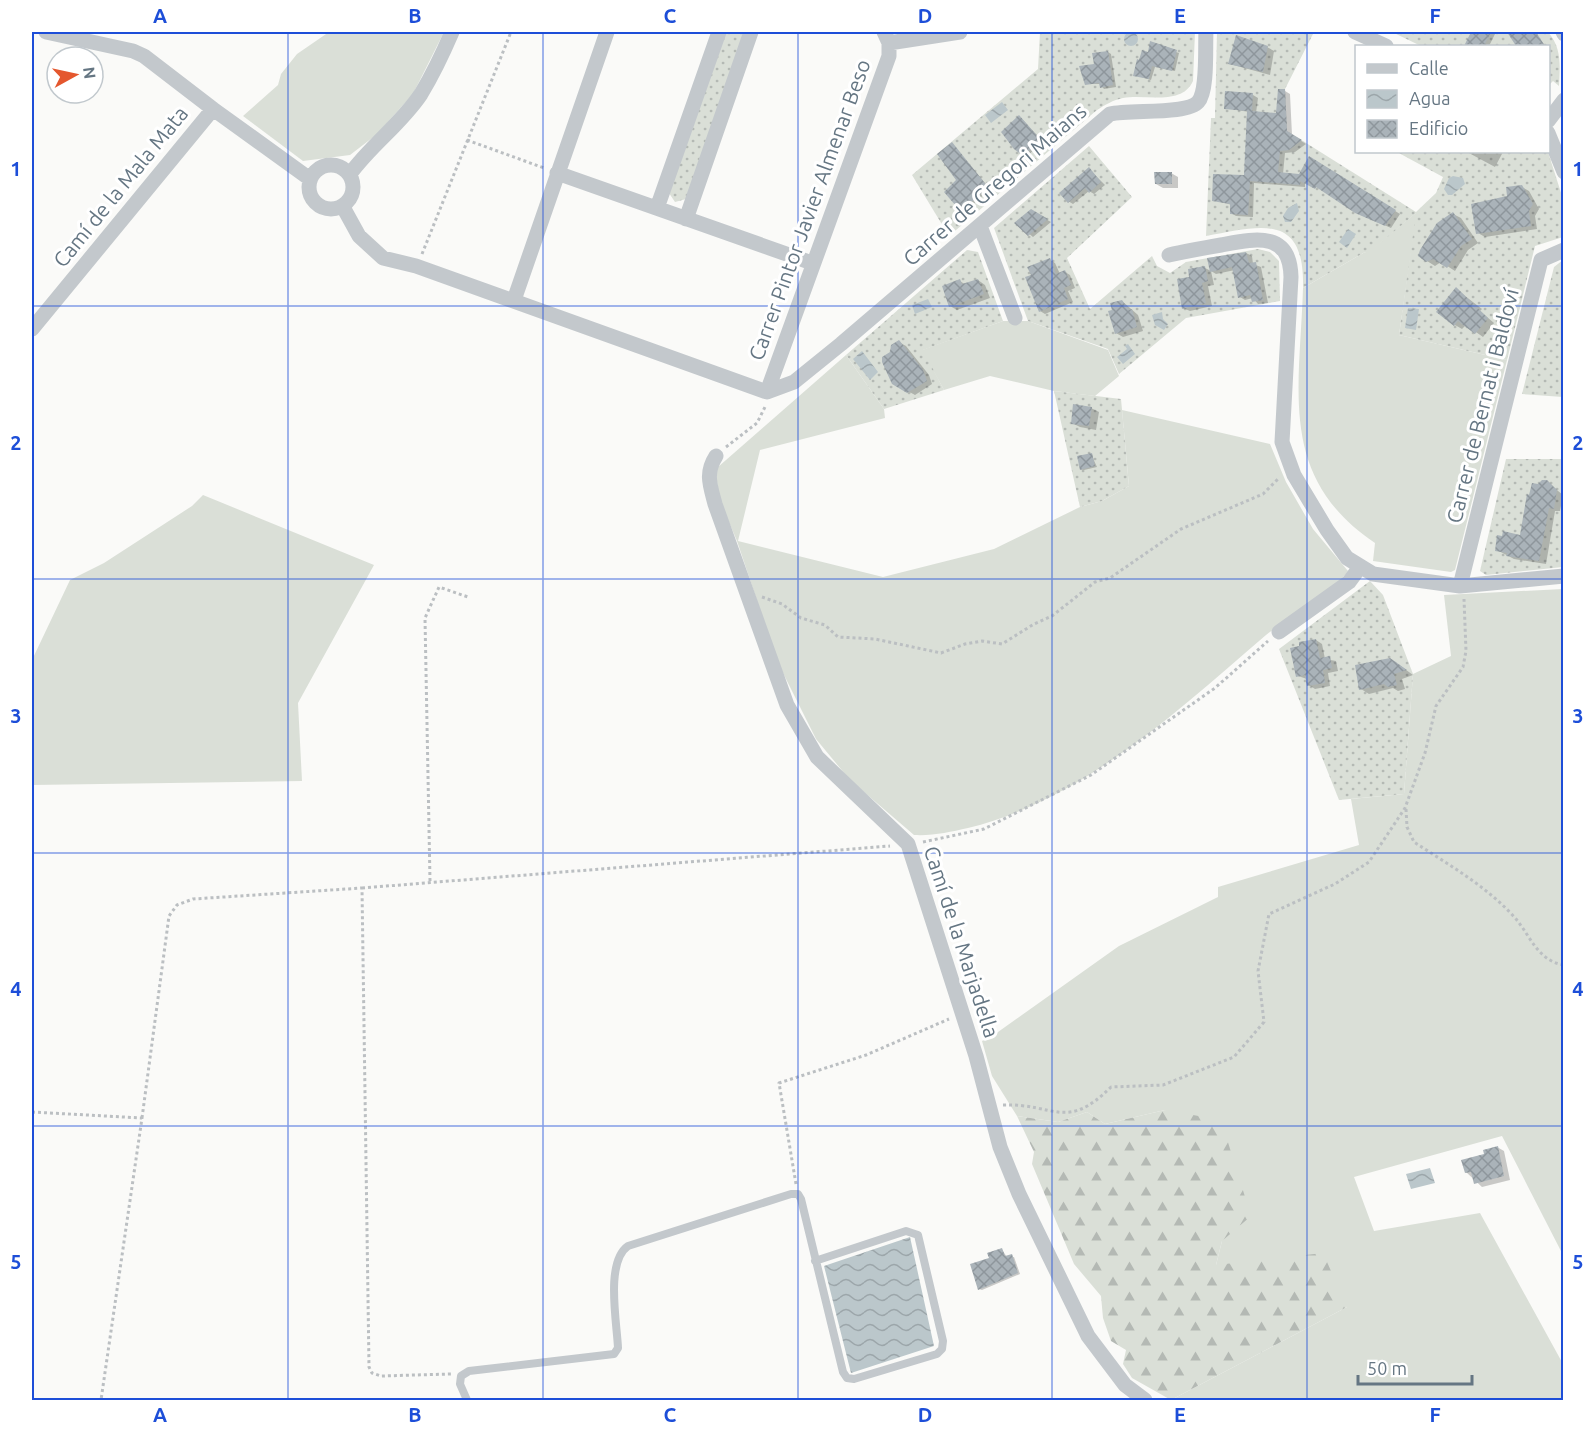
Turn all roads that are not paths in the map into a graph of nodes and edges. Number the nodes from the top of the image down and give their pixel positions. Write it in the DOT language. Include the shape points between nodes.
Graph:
graph roads {
  1 [pos="46,32"];
  2 [pos="452,32"];
  3 [pos="607,32"];
  4 [pos="719,32"];
  5 [pos="751,32"];
  6 [pos="960,32"];
  7 [pos="1206,32"];
  8 [pos="1355,32"];
  9 [pos="886,37"];
  10 [pos="1384,45"];
  11 [pos="1563,100"];
  12 [pos="213,109"];
  13 [pos="1550,118"];
  14 [pos="1550,138"];
  15 [pos="551,171"];
  16 [pos="1563,172"];
  17 [pos="350,174"];
  18 [pos="310,179"];
  19 [pos="343,207"];
  20 [pos="657,208"];
  21 [pos="686,219"];
  22 [pos="980,226"];
  23 [pos="1563,250"];
  24 [pos="1169,255"];
  25 [pos="812,263"];
  26 [pos="514,300"];
  27 [pos="1015,318"];
  28 [pos="32,329"];
  29 [pos="774,390"];
  30 [pos="716,456"];
  31 [pos="1360,567"];
  32 [pos="1563,576"];
  33 [pos="1460,586"];
  34 [pos="1279,632"];
  35 [pos="815,1261"];
  36 [pos="467,1401"];
  37 [pos="1145,1401"];
  1 -- 12 [label="street" via="144,56"];
  2 -- 17 [label="street" via="420,95"];
  3 -- 15 [label="street"];
  4 -- 20 [label="street"];
  5 -- 21 [label="street"];
  6 -- 9 [label="street"];
  7 -- 22 [label="street, Carrer de Gregori Maians" via="1203,90 1198,102 1189,108 1110,114"];
  8 -- 10 [label="street"];
  9 -- 25 [label="street, Carrer Pintor Javier Almenar Beso" via="889,56"];
  11 -- 13 [label="street"];
  12 -- 18 [label="street, Camí de la Mala Mata"];
  12 -- 28 [label="street, Camí de la Mala Mata"];
  14 -- 16 [label="street"];
  15 -- 20 [label="street"];
  15 -- 26 [label="street"];
  17 -- 18 [label="street" via="340,166 326,165"];
  17 -- 19 [label="street" via="353,189"];
  18 -- 19 [label="street" via="310,192 317,204 329,210"];
  19 -- 26 [label="street" via="360,236 383,258"];
  20 -- 21 [label="street"];
  21 -- 25 [label="street"];
  22 -- 27 [label="street"];
  22 -- 29 [label="street, Carrer de Gregori Maians" via="842,344 794,382"];
  23 -- 33 [label="street, Carrer de Bernat i Baldoví" via="1541,260"];
  24 -- 31 [label="street" via="1252,239 1272,241 1286,251 1291,277 1282,432 1289,465 1327,530 1347,558"];
  25 -- 29 [label="street, Carrer Pintor Javier Almenar Beso"];
  26 -- 29 [label="street"];
  30 -- 37 [label="street, Camí de la Marjadella" via="709,467 709,480 787,705 817,757 908,844 963,1013 1000,1147 1019,1194 1088,1336 1125,1385"];
  31 -- 33 [label="street" via="1373,574"];
  31 -- 34 [label="street" via="1349,582"];
  32 -- 33 [label="street"];
  35 -- 35 [label="lane" via="847,1378 937,1354 942,1349 918,1235 913,1231"];
  35 -- 36 [label="lane" via="798,1194 622,1250 614,1277 618,1348 614,1354 469,1371 460,1379"];
}
